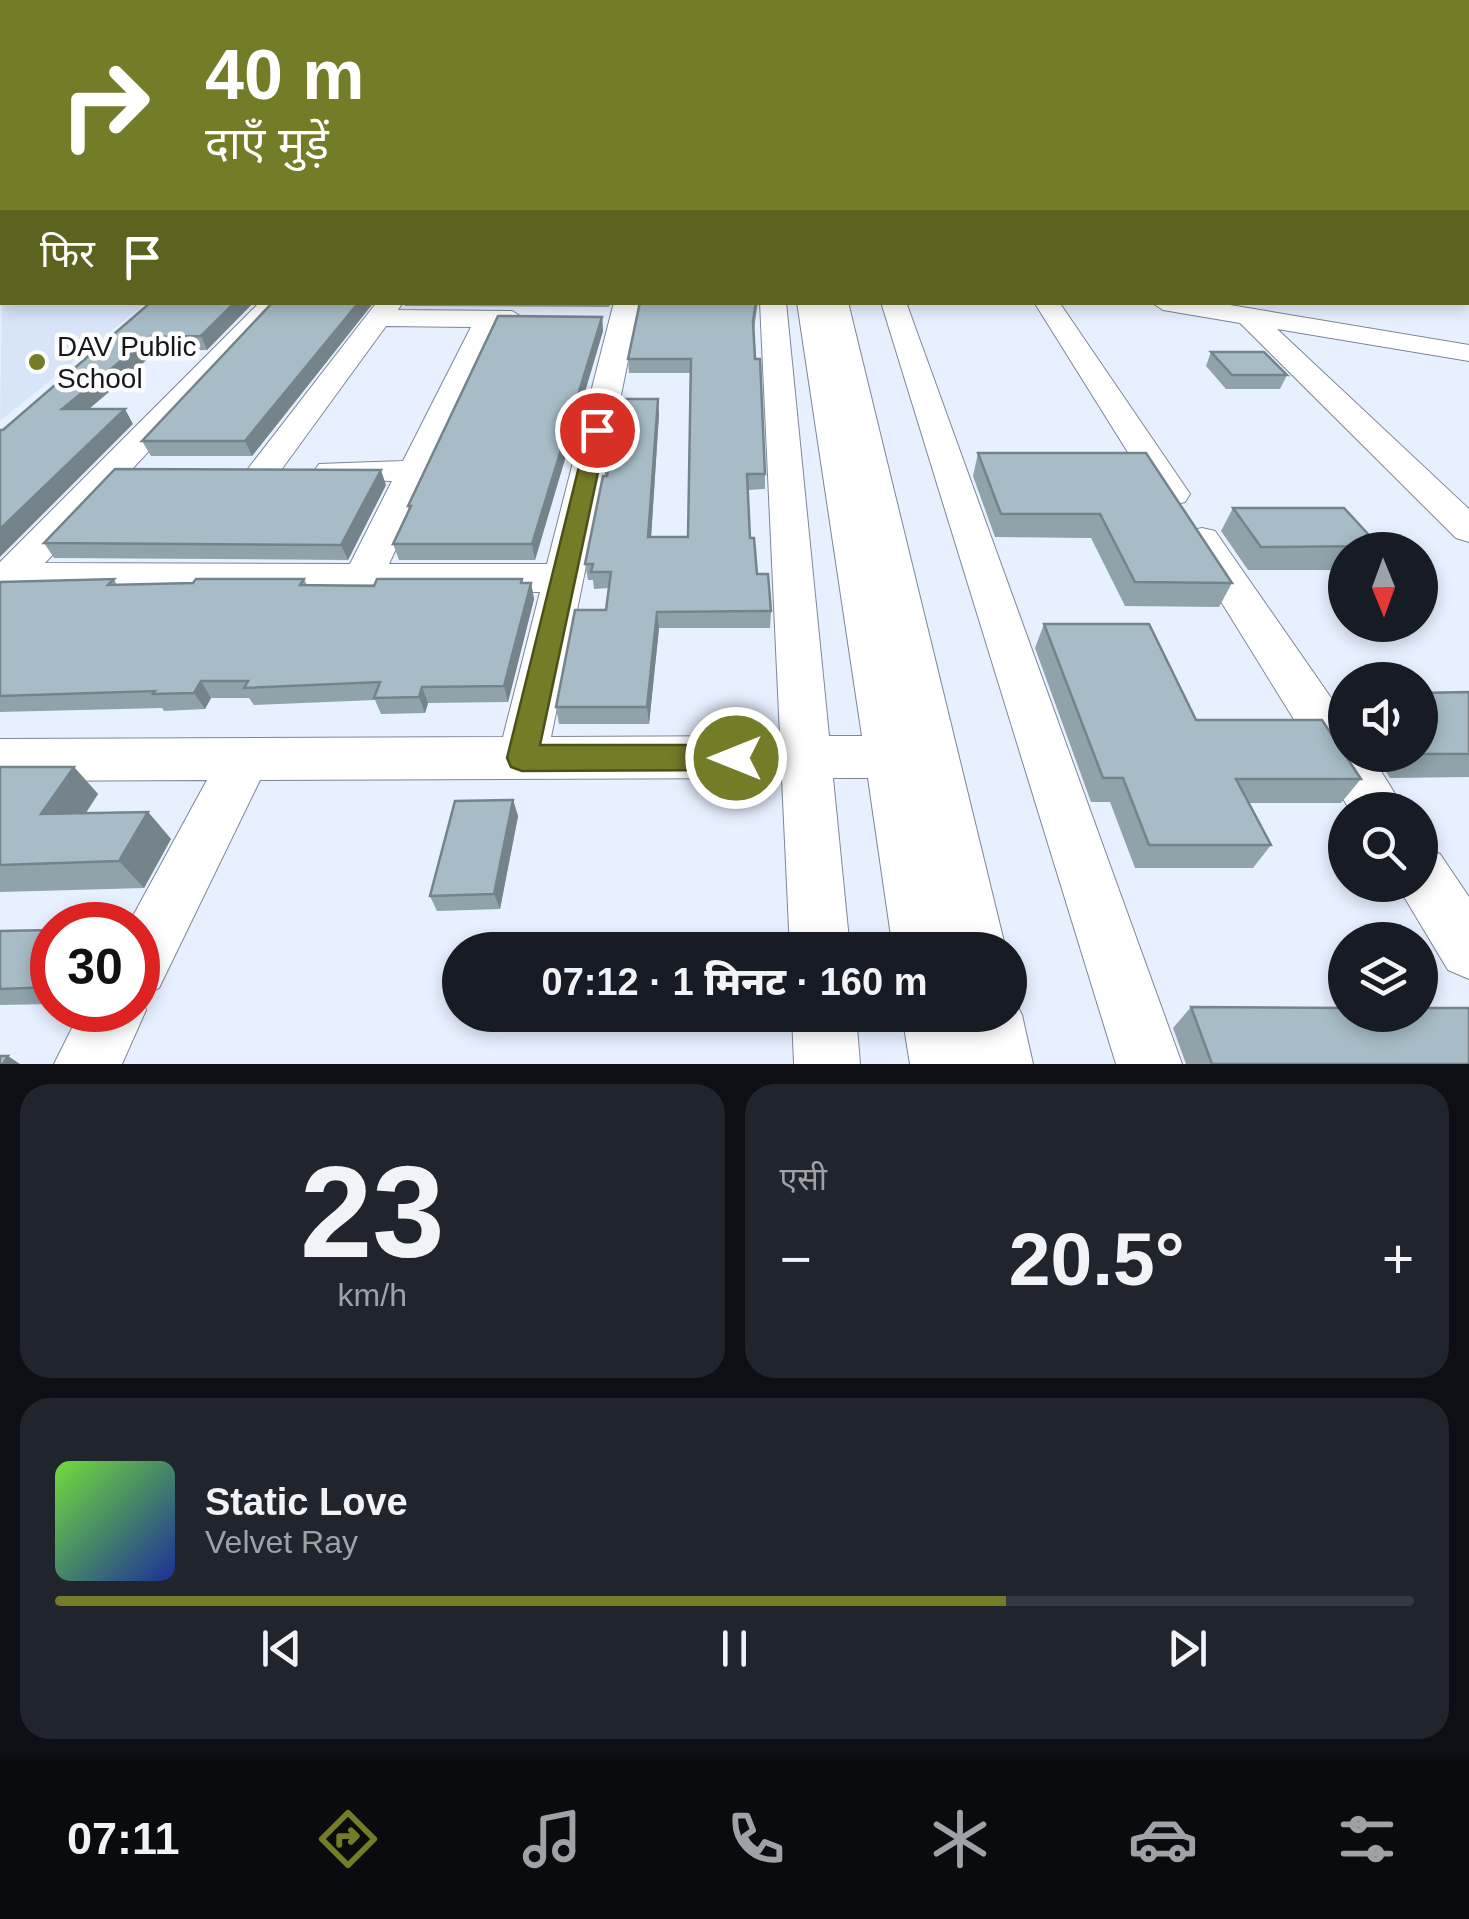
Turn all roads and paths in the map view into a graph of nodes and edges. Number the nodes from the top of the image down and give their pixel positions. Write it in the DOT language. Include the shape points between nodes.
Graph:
graph roads {
  1 [pos="272,305"];
  2 [pos="774,305"];
  3 [pos="811,305"];
  4 [pos="836,305"];
  5 [pos="894,305"];
  6 [pos="1048,305"];
  7 [pos="1181,305"];
  8 [pos="385,310"];
  9 [pos="618,313"];
  10 [pos="1248,316"];
  11 [pos="488,318"];
  12 [pos="546,319"];
  13 [pos="1469,352"];
  14 [pos="114,470"];
  15 [pos="151,470"];
  16 [pos="226,470"];
  17 [pos="264,470"];
  18 [pos="413,471"];
  19 [pos="1469,530"];
  20 [pos="5,578"];
  21 [pos="362,578"];
  22 [pos="563,578"];
  23 [pos="808,757"];
  24 [pos="911,757"];
  25 [pos="522,758"];
  26 [pos="244,760"];
  27 [pos="0,761"];
  28 [pos="1367,792"];
  29 [pos="1438,902"];
  30 [pos="160,923"];
  31 [pos="819,932"];
  32 [pos="922,932"];
  33 [pos="970,932"];
  34 [pos="1469,949"];
  35 [pos="104,1032"];
  36 [pos="825,1032"];
  37 [pos="937,1032"];
  38 [pos="993,1032"];
  39 [pos="87,1064"];
  40 [pos="827,1064"];
  41 [pos="943,1064"];
  42 [pos="1000,1064"];
  43 [pos="1150,1064"];
  1 -- 14 [label="street"];
  2 -- 23 [label="street"];
  3 -- 24 [label="street"];
  4 -- 24 [label="street"];
  5 -- 43 [label="street"];
  6 -- 28 [label="street"];
  7 -- 10 [label="street"];
  8 -- 11 [label="street"];
  8 -- 17 [label="street"];
  9 -- 22 [label="street"];
  10 -- 13 [label="street"];
  10 -- 19 [label="street"];
  11 -- 12 [label="street"];
  11 -- 18 [label="street"];
  14 -- 15 [label="street"];
  14 -- 20 [label="street"];
  16 -- 17 [label="street"];
  17 -- 18 [label="street"];
  18 -- 21 [label="street"];
  20 -- 21 [label="street"];
  21 -- 22 [label="street"];
  22 -- 25 [label="street"];
  23 -- 24 [label="street"];
  23 -- 25 [label="street"];
  23 -- 31 [label="street"];
  24 -- 32 [label="street"];
  24 -- 33 [label="street"];
  25 -- 26 [label="street"];
  26 -- 27 [label="street"];
  26 -- 30 [label="street"];
  29 -- 34 [label="street"];
  35 -- 39 [label="street"];
  36 -- 40 [label="street"];
  37 -- 41 [label="street"];
  38 -- 42 [label="street"];
}
